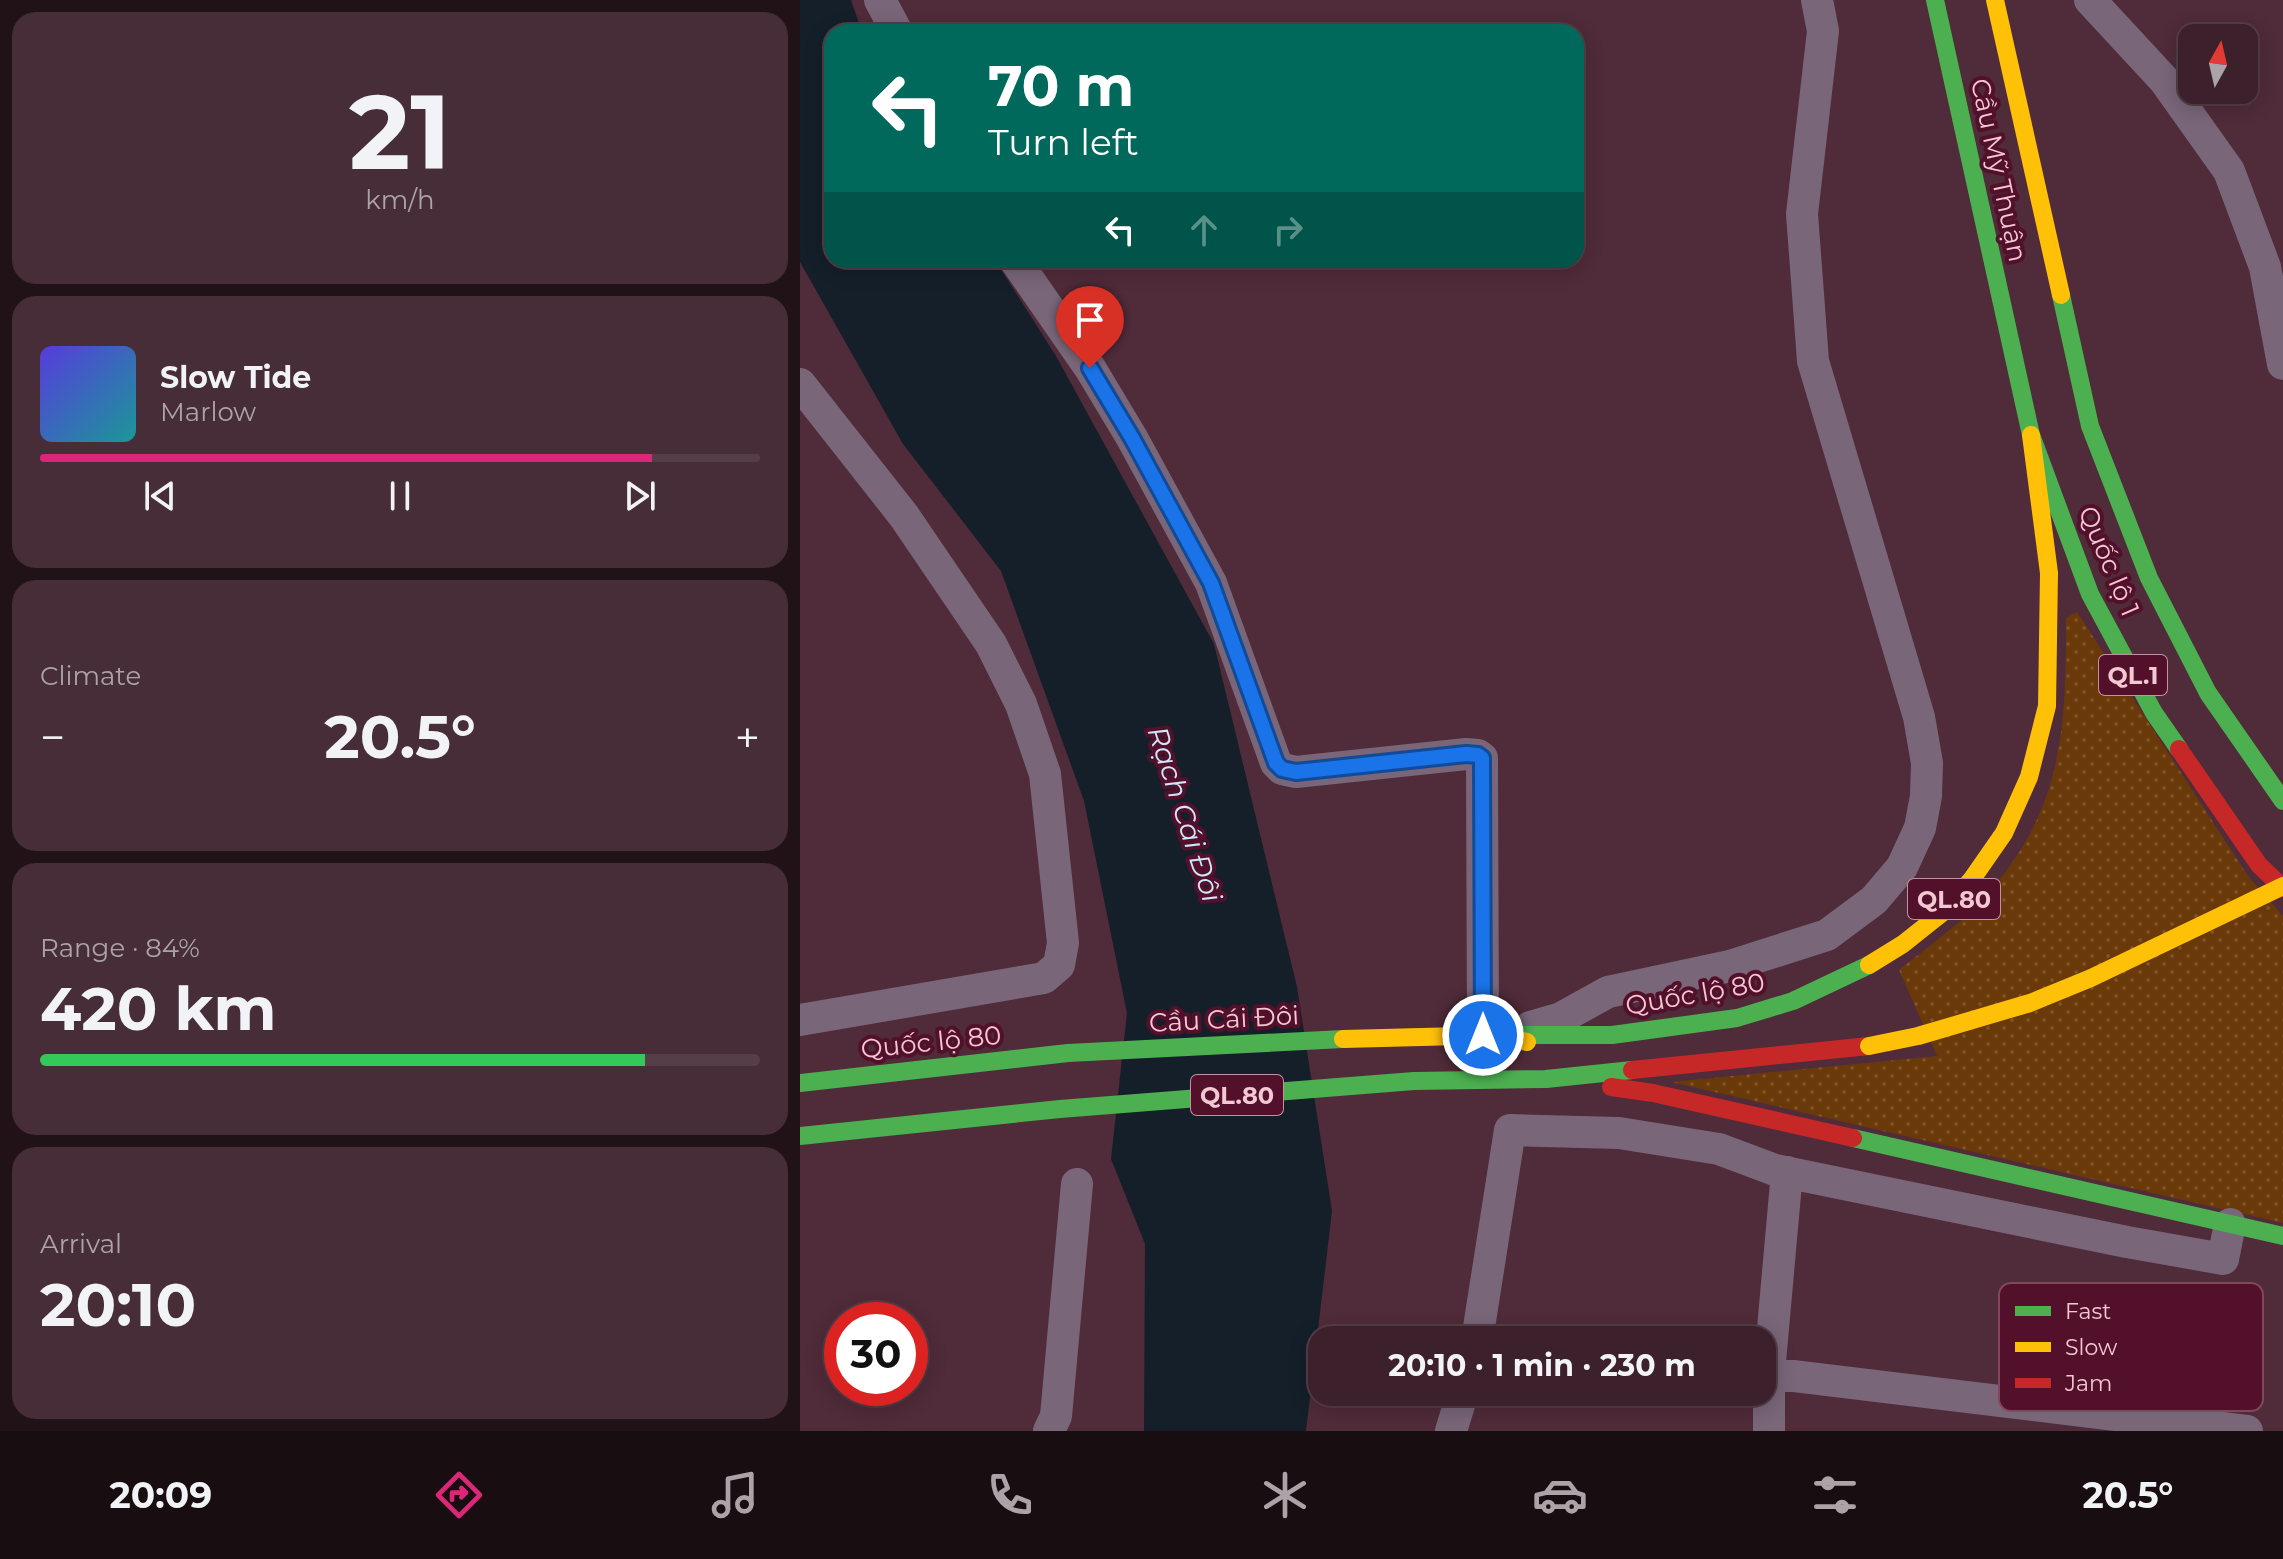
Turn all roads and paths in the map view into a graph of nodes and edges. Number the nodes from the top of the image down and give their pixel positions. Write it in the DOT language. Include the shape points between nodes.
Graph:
graph roads {
  1 [pos="880,0"];
  2 [pos="1817,0"];
  3 [pos="1935,0"];
  4 [pos="1995,0"];
  5 [pos="2090,0"];
  6 [pos="893,24"];
  7 [pos="1021,268"];
  8 [pos="2069,339"];
  9 [pos="2012,352"];
  10 [pos="2283,364"];
  11 [pos="800,384"];
  12 [pos="2031,435"];
  13 [pos="2283,801"];
  14 [pos="2283,887"];
  15 [pos="800,1020"];
  16 [pos="1491,1035"];
  17 [pos="1383,1037"];
  18 [pos="1068,1053"];
  19 [pos="1638,1070"];
  20 [pos="1546,1079"];
  21 [pos="800,1083"];
  22 [pos="800,1136"];
  23 [pos="1787,1172"];
  24 [pos="1077,1184"];
  25 [pos="2230,1224"];
  26 [pos="2283,1236"];
  27 [pos="1479,1326"];
  28 [pos="1773,1326"];
  29 [pos="1776,1374"];
  30 [pos="1999,1401"];
  31 [pos="1459,1406"];
  32 [pos="1769,1406"];
  33 [pos="2082,1411"];
  34 [pos="1049,1431"];
  35 [pos="1451,1431"];
  36 [pos="1769,1431"];
  37 [pos="2247,1431"];
  1 -- 6 [label="street"];
  2 -- 16 [label="street" via="1823,31 1802,214 1813,361 1919,717 1927,763 1920,828 1902,867 1874,900 1827,935 1730,966 1608,992 1561,1018"];
  3 -- 9 [label="highway, Cầu Mỹ Thuận / QL.1"];
  4 -- 8 [label="highway, Cầu Mỹ Thuận / QL.1"];
  5 -- 10 [label="street" via="2165,81 2229,171 2265,267"];
  7 -- 16 [label="street" via="1090,368 1211,583 1276,763 1296,772 1466,754 1482,758"];
  8 -- 13 [label="highway, Quốc lộ 1 / QL.1" via="2090,426 2149,578 2208,693"];
  9 -- 12 [label="highway, Quốc lộ 1 / QL.1"];
  11 -- 15 [label="street" via="904,516 991,644 1021,704 1045,774 1063,943 1059,965 1044,978"];
  12 -- 14 [label="highway, Quốc lộ 1 / QL.1" via="2090,594 2154,713 2259,865"];
  12 -- 16 [label="highway, Quốc lộ 80 / QL.80" via="2049,573 2047,706 2029,777 2004,833 1942,913 1853,974 1737,1018 1612,1035"];
  14 -- 19 [label="highway, Quốc lộ 80 / QL.80, bridge" via="2030,1003 1918,1036 1869,1046"];
  16 -- 17 [label="highway, Quốc lộ 80 / QL.80"];
  16 -- 19 [label="highway, Quốc lộ 80 / QL.80"];
  17 -- 18 [label="highway, Cầu Cái Đôi / QL.80"];
  18 -- 21 [label="highway, Quốc lộ 80 / QL.80"];
  19 -- 20 [label="highway, Quốc lộ 80 / QL.80"];
  20 -- 22 [label="highway, Quốc lộ 80 / QL.80" via="1414,1081"];
  20 -- 25 [label="highway, Quốc lộ 80 / QL.80" via="1653,1093"];
  23 -- 25 [label="street" via="2223,1259"];
  23 -- 27 [label="street" via="1719,1149 1619,1133 1510,1130"];
  23 -- 28 [label="street"];
  24 -- 34 [label="street" via="1056,1416"];
  25 -- 26 [label="highway, Quốc lộ 80 / QL.80"];
  29 -- 30 [label="street"];
  31 -- 35 [label="street"];
  32 -- 36 [label="street"];
  33 -- 37 [label="street"];
}
